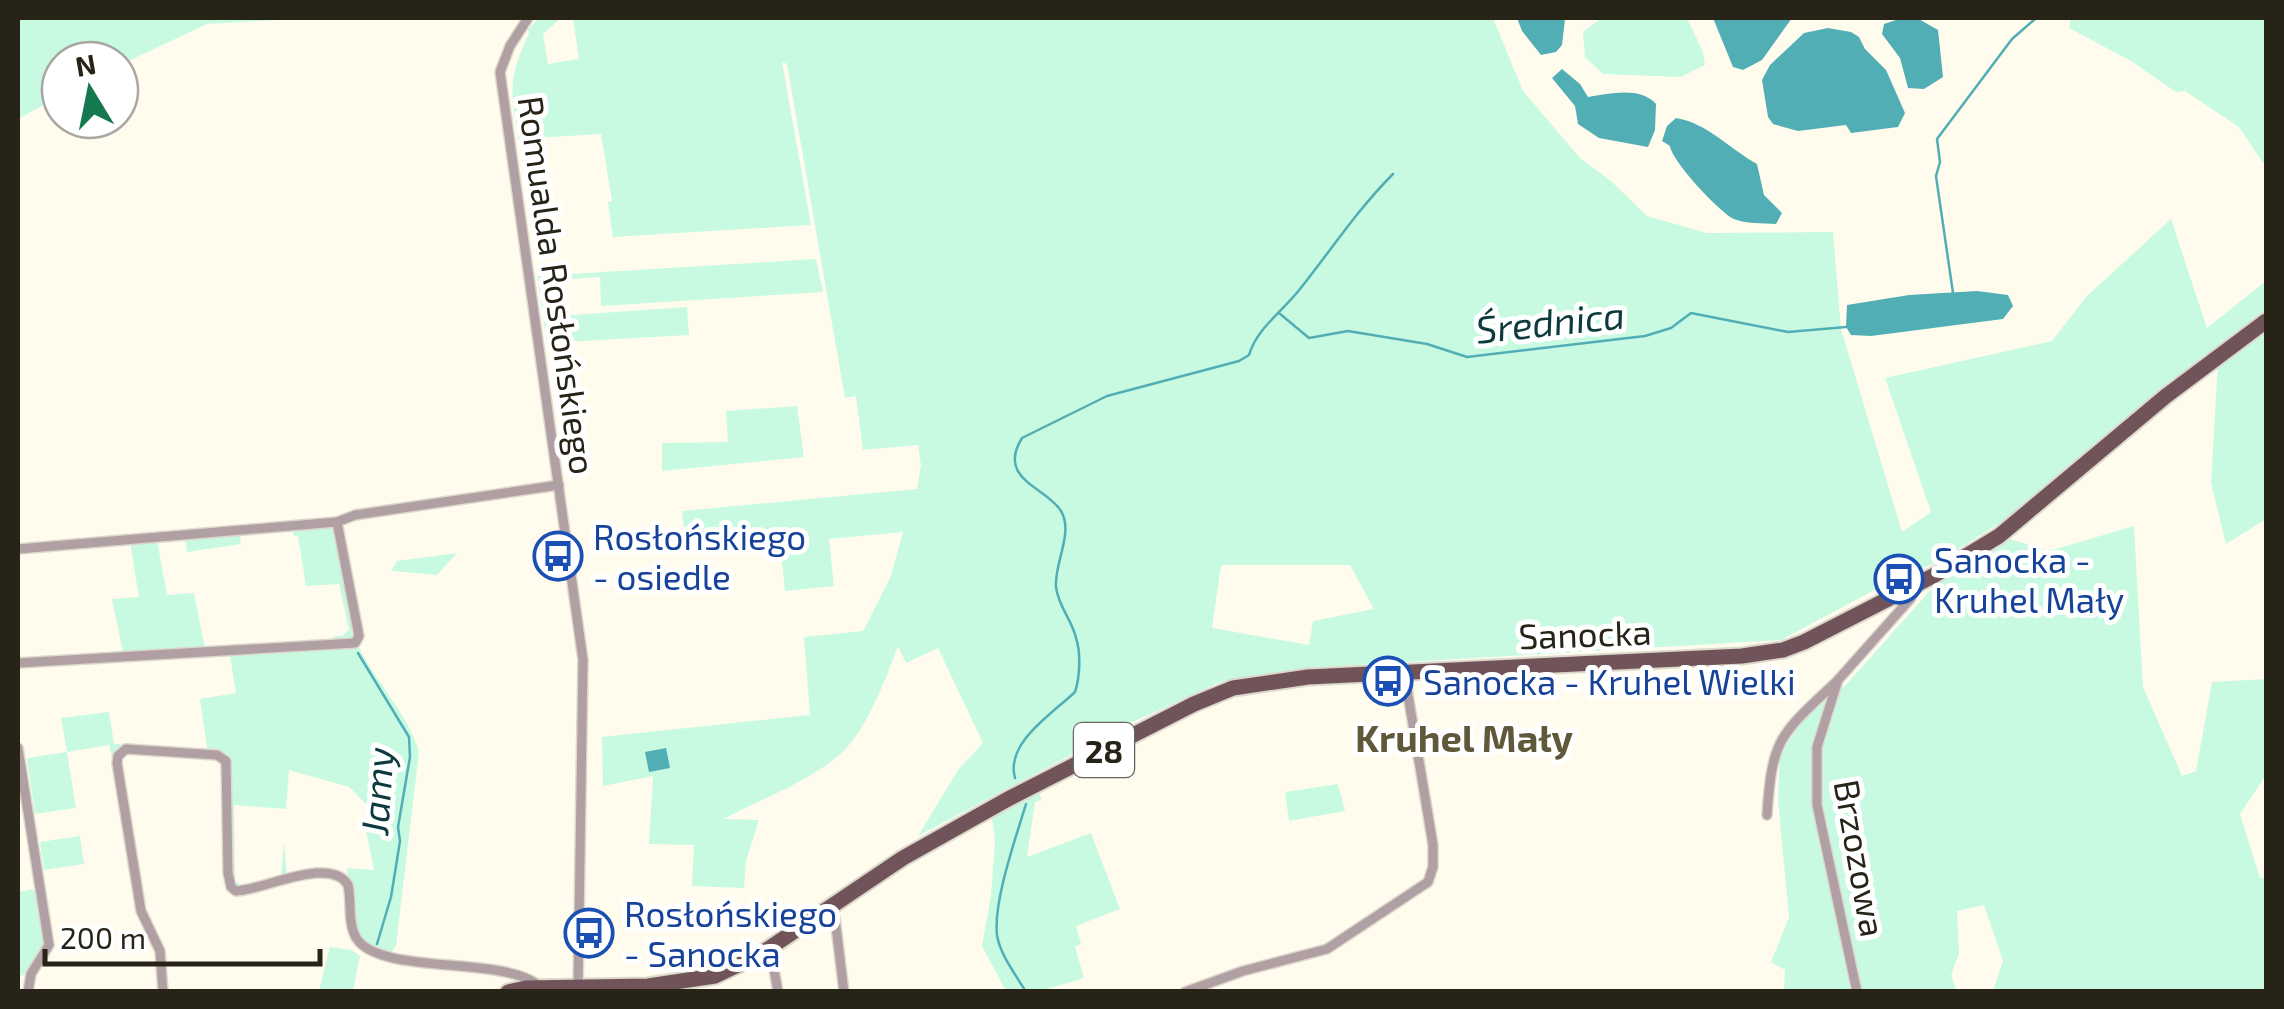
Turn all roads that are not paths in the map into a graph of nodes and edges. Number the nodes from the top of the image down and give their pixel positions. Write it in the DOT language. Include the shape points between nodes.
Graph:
graph roads {
  1 [pos="528,18"];
  2 [pos="2266,321"];
  3 [pos="559,485"];
  4 [pos="337,522"];
  5 [pos="18,549"];
  6 [pos="1916,584"];
  7 [pos="18,663"];
  8 [pos="1404,670"];
  9 [pos="1838,680"];
  10 [pos="18,748"];
  11 [pos="1767,816"];
  12 [pos="831,906"];
  13 [pos="770,947"];
  14 [pos="578,986"];
  15 [pos="540,987"];
  16 [pos="28,992"];
  17 [pos="163,992"];
  18 [pos="508,992"];
  19 [pos="778,992"];
  20 [pos="844,992"];
  21 [pos="1185,992"];
  22 [pos="1857,992"];
  1 -- 3 [label="street, Romualda Rosłońskiego" via="500,72"];
  2 -- 6 [label="main road, Sanocka / 28" via="1998,536"];
  3 -- 4 [label="street"];
  3 -- 14 [label="street, Romualda Rosłońskiego" via="584,687"];
  4 -- 5 [label="street"];
  4 -- 7 [label="street" via="355,642"];
  6 -- 8 [label="main road, Sanocka / 28" via="1772,652"];
  6 -- 9 [label="street, Brzozowa"];
  8 -- 12 [label="main road, Sanocka / 28" via="1276,680 1218,693 1008,799"];
  8 -- 21 [label="street" via="1433,844 1428,882 1327,949"];
  9 -- 11 [label="street" via="1789,726 1774,752"];
  9 -- 22 [label="street, Brzozowa" via="1817,747 1817,805"];
  10 -- 16 [label="street" via="49,945 30,974"];
  12 -- 13 [label="main road, Sanocka / 28"];
  12 -- 20 [label="street"];
  13 -- 14 [label="main road, Sanocka / 28" via="696,980"];
  13 -- 19 [label="street"];
  14 -- 15 [label="main road, 28"];
  15 -- 17 [label="street" via="519,975 368,950 351,922 348,885 340,875 318,872 231,888 228,766 222,756 126,749 117,763 141,912 160,951"];
  15 -- 18 [label="main road, 28"];
}
